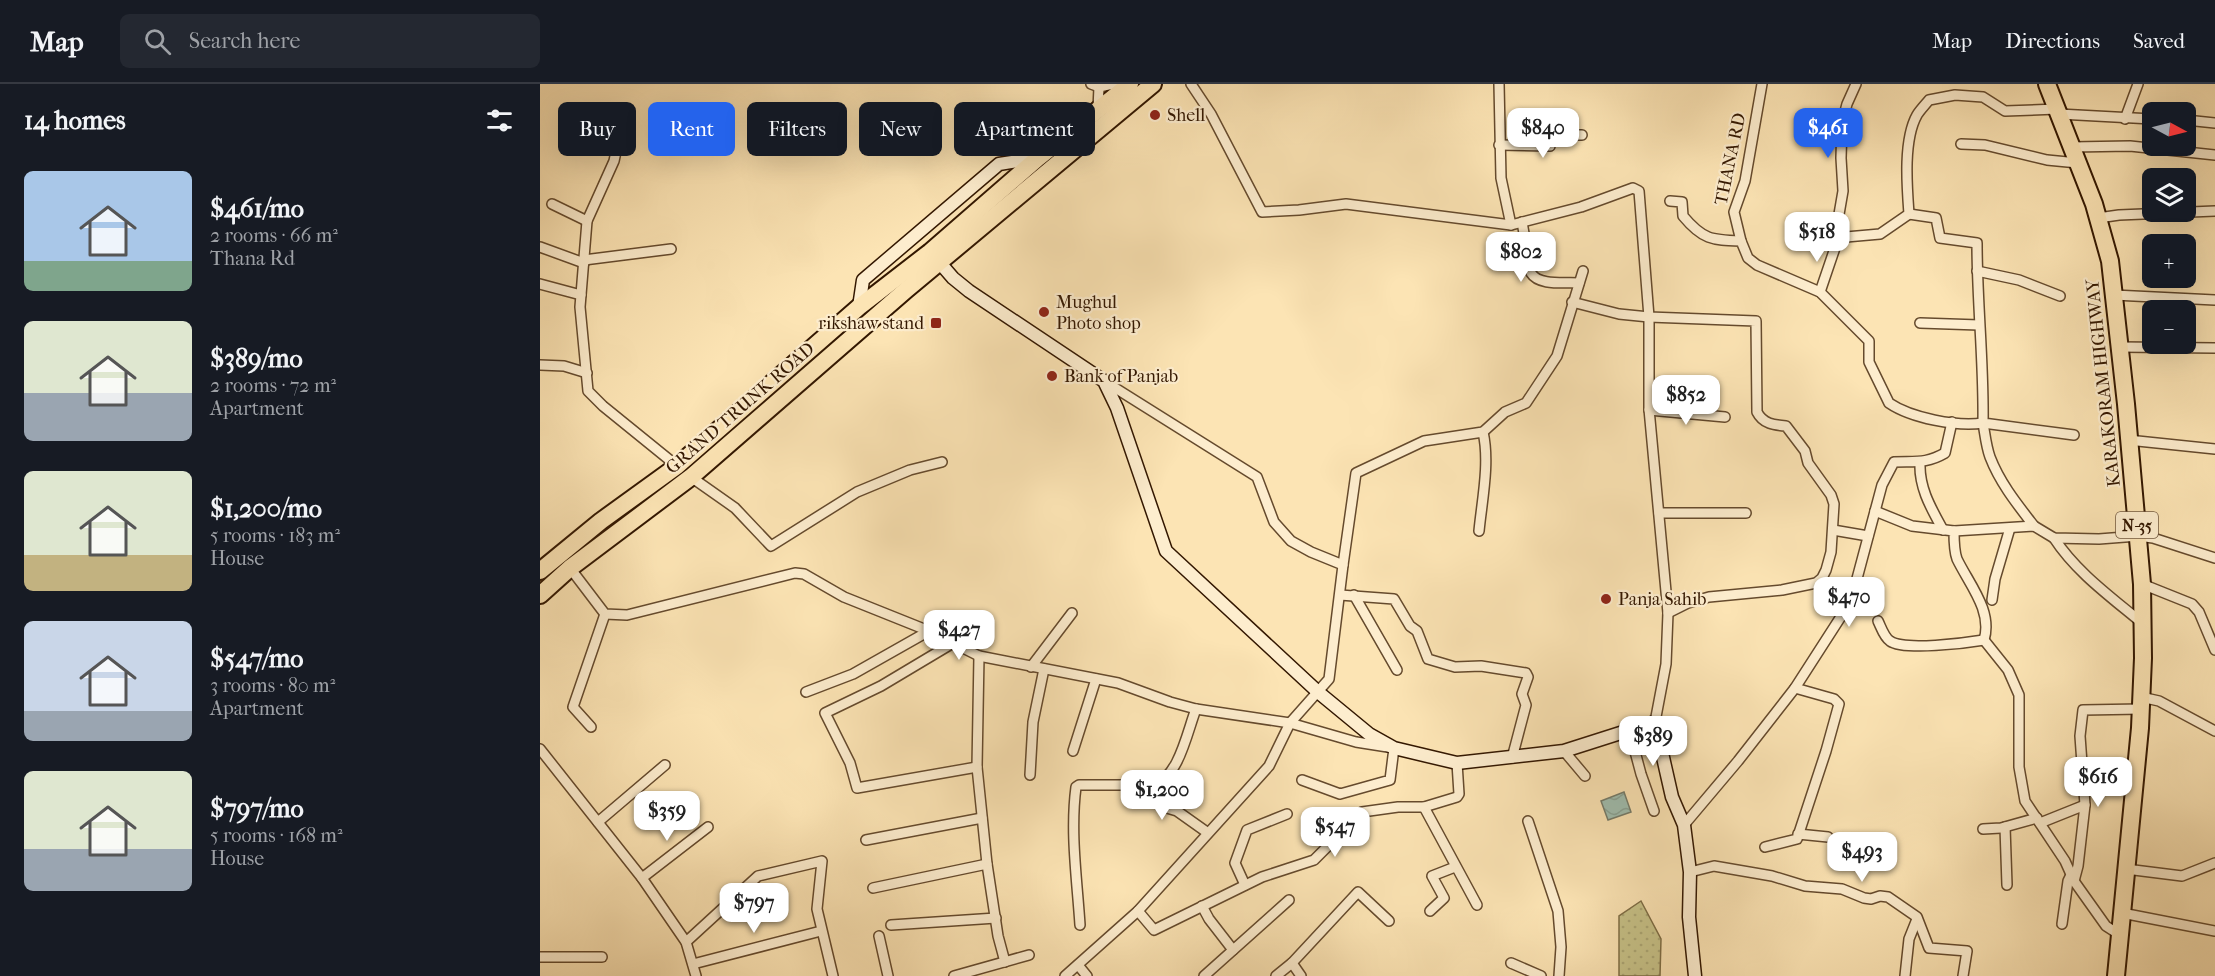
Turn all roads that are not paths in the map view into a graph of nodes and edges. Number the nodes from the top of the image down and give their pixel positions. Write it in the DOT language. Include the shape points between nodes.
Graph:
graph roads {
  1 [pos="1113,84"];
  2 [pos="1130,84"];
  3 [pos="1153,84"];
  4 [pos="1191,84"];
  5 [pos="1499,84"];
  6 [pos="1762,84"];
  7 [pos="1856,84"];
  8 [pos="2047,84"];
  9 [pos="2138,84"];
  10 [pos="1095,86"];
  11 [pos="1098,111"];
  12 [pos="2058,111"];
  13 [pos="2124,119"];
  14 [pos="2142,119"];
  15 [pos="2196,121"];
  16 [pos="2215,123"];
  17 [pos="1582,135"];
  18 [pos="1961,144"];
  19 [pos="1499,146"];
  20 [pos="2072,147"];
  21 [pos="2215,155"];
  22 [pos="615,156"];
  23 [pos="2078,163"];
  24 [pos="1670,201"];
  25 [pos="552,204"];
  26 [pos="2215,211"];
  27 [pos="1909,214"];
  28 [pos="2098,218"];
  29 [pos="587,221"];
  30 [pos="1522,222"];
  31 [pos="1511,225"];
  32 [pos="1741,241"];
  33 [pos="1837,243"];
  34 [pos="540,247"];
  35 [pos="671,249"];
  36 [pos="584,262"];
  37 [pos="940,263"];
  38 [pos="1583,270"];
  39 [pos="1977,272"];
  40 [pos="1579,283"];
  41 [pos="540,284"];
  42 [pos="1820,292"];
  43 [pos="581,295"];
  44 [pos="2114,295"];
  45 [pos="2060,296"];
  46 [pos="2215,300"];
  47 [pos="1572,302"];
  48 [pos="1649,317"];
  49 [pos="1920,323"];
  50 [pos="1979,325"];
  51 [pos="2120,347"];
  52 [pos="2215,348"];
  53 [pos="540,365"];
  54 [pos="587,373"];
  55 [pos="1104,381"];
  56 [pos="1649,410"];
  57 [pos="1725,417"];
  58 [pos="1952,422"];
  59 [pos="1983,423"];
  60 [pos="1483,432"];
  61 [pos="2074,435"];
  62 [pos="2128,440"];
  63 [pos="2215,449"];
  64 [pos="942,462"];
  65 [pos="1920,463"];
  66 [pos="677,466"];
  67 [pos="691,477"];
  68 [pos="1875,511"];
  69 [pos="1659,513"];
  70 [pos="1746,513"];
  71 [pos="2034,526"];
  72 [pos="2010,528"];
  73 [pos="1833,530"];
  74 [pos="1943,530"];
  75 [pos="1479,531"];
  76 [pos="1954,531"];
  77 [pos="1868,536"];
  78 [pos="2138,536"];
  79 [pos="2054,538"];
  80 [pos="2215,558"];
  81 [pos="1344,565"];
  82 [pos="570,568"];
  83 [pos="540,571"];
  84 [pos="2142,584"];
  85 [pos="540,595"];
  86 [pos="1340,595"];
  87 [pos="1354,595"];
  88 [pos="1992,600"];
  89 [pos="1072,613"];
  90 [pos="1668,613"];
  91 [pos="606,614"];
  92 [pos="1878,621"];
  93 [pos="2142,623"];
  94 [pos="929,632"];
  95 [pos="1984,640"];
  96 [pos="953,643"];
  97 [pos="2215,650"];
  98 [pos="979,656"];
  99 [pos="1031,667"];
  100 [pos="1044,669"];
  101 [pos="1397,670"];
  102 [pos="1096,679"];
  103 [pos="1795,688"];
  104 [pos="806,692"];
  105 [pos="1318,692"];
  106 [pos="2141,703"];
  107 [pos="1196,709"];
  108 [pos="1655,722"];
  109 [pos="1290,723"];
  110 [pos="591,726"];
  111 [pos="1629,729"];
  112 [pos="2215,731"];
  113 [pos="1394,748"];
  114 [pos="540,750"];
  115 [pos="1072,751"];
  116 [pos="1564,752"];
  117 [pos="1512,758"];
  118 [pos="1457,763"];
  119 [pos="665,765"];
  120 [pos="976,767"];
  121 [pos="1030,775"];
  122 [pos="1585,776"];
  123 [pos="1302,780"];
  124 [pos="1156,784"];
  125 [pos="2085,805"];
  126 [pos="1424,807"];
  127 [pos="1654,811"];
  128 [pos="1287,814"];
  129 [pos="982,818"];
  130 [pos="2039,820"];
  131 [pos="1528,821"];
  132 [pos="598,822"];
  133 [pos="1684,825"];
  134 [pos="708,827"];
  135 [pos="2005,827"];
  136 [pos="1983,829"];
  137 [pos="1208,833"];
  138 [pos="1798,834"];
  139 [pos="1828,837"];
  140 [pos="866,840"];
  141 [pos="1765,847"];
  142 [pos="2215,863"];
  143 [pos="987,864"];
  144 [pos="1455,867"];
  145 [pos="2126,869"];
  146 [pos="1690,872"];
  147 [pos="642,878"];
  148 [pos="2073,878"];
  149 [pos="1245,885"];
  150 [pos="2007,885"];
  151 [pos="873,888"];
  152 [pos="1289,900"];
  153 [pos="1478,905"];
  154 [pos="1202,906"];
  155 [pos="1138,911"];
  156 [pos="1430,911"];
  157 [pos="2122,913"];
  158 [pos="996,918"];
  159 [pos="1917,919"];
  160 [pos="1389,921"];
  161 [pos="2062,924"];
  162 [pos="891,925"];
  163 [pos="1080,925"];
  164 [pos="821,931"];
  165 [pos="2215,931"];
  166 [pos="2120,935"];
  167 [pos="879,936"];
  168 [pos="686,942"];
  169 [pos="1233,950"];
  170 [pos="1029,955"];
  171 [pos="540,957"];
  172 [pos="602,957"];
  173 [pos="1005,962"];
  174 [pos="1292,963"];
  175 [pos="1511,963"];
  176 [pos="693,964"];
  177 [pos="1078,965"];
  178 [pos="696,976"];
  179 [pos="833,976"];
  180 [pos="888,976"];
  181 [pos="954,976"];
  182 [pos="1065,976"];
  183 [pos="1087,976"];
  184 [pos="1204,976"];
  185 [pos="1276,976"];
  186 [pos="1301,976"];
  187 [pos="1541,976"];
  188 [pos="1559,976"];
  189 [pos="1695,976"];
  190 [pos="1905,976"];
  191 [pos="1963,976"];
  192 [pos="2116,976"];
  1 -- 10 [label="street"];
  2 -- 11 [label="highway, GRAND TRUNK ROAD"];
  3 -- 37 [label="highway, GRAND TRUNK ROAD"];
  4 -- 31 [label="street" via="1262,212 1346,204"];
  5 -- 19 [label="street"];
  6 -- 32 [label="street, THANA RD" via="1745,180 1734,212"];
  7 -- 33 [label="street" via="1842,123 1843,191"];
  8 -- 12 [label="highway, KARAKORAM HIGHWAY / N-35"];
  9 -- 13 [label="street"];
  10 -- 11 [label="street"];
  11 -- 66 [label="highway, GRAND TRUNK ROAD" via="859,307"];
  12 -- 13 [label="street"];
  12 -- 20 [label="highway, KARAKORAM HIGHWAY / N-35"];
  12 -- 27 [label="street" via="2005,111 1983,97 1955,95 1929,100 1916,117 1909,147"];
  13 -- 14 [label="street"];
  15 -- 16 [label="street"];
  17 -- 19 [label="street" via="1551,135 1550,146"];
  18 -- 23 [label="street"];
  19 -- 31 [label="street"];
  20 -- 21 [label="street" via="2130,146"];
  20 -- 23 [label="highway, KARAKORAM HIGHWAY / N-35"];
  22 -- 29 [label="street"];
  23 -- 28 [label="highway, KARAKORAM HIGHWAY / N-35"];
  24 -- 32 [label="street" via="1682,202 1683,216 1711,240"];
  25 -- 29 [label="street"];
  26 -- 28 [label="street"];
  27 -- 33 [label="street" via="1880,234 1846,237"];
  27 -- 39 [label="street" via="1935,218 1940,238 1977,243"];
  28 -- 44 [label="highway, KARAKORAM HIGHWAY / N-35" via="2110,261"];
  29 -- 36 [label="street"];
  30 -- 31 [label="street"];
  30 -- 40 [label="street" via="1534,278"];
  30 -- 48 [label="street" via="1637,189"];
  32 -- 42 [label="street, THANA RD" via="1748,258 1756,265"];
  33 -- 42 [label="street"];
  34 -- 36 [label="street"];
  35 -- 36 [label="street"];
  36 -- 43 [label="street"];
  37 -- 55 [label="main road" via="969,291"];
  37 -- 67 [label="highway, GRAND TRUNK ROAD"];
  38 -- 40 [label="street"];
  39 -- 45 [label="street" via="2019,280"];
  39 -- 50 [label="street"];
  40 -- 47 [label="street"];
  41 -- 43 [label="street"];
  42 -- 58 [label="street" via="1869,341 1869,362 1889,403 1917,415"];
  43 -- 54 [label="street"];
  44 -- 46 [label="street"];
  44 -- 51 [label="highway, KARAKORAM HIGHWAY / N-35"];
  47 -- 48 [label="street"];
  47 -- 60 [label="street" via="1557,356 1526,403 1505,412"];
  48 -- 56 [label="street"];
  48 -- 73 [label="street" via="1756,321 1757,412 1771,424 1786,426 1805,451 1808,463 1831,495"];
  49 -- 50 [label="street"];
  50 -- 59 [label="street"];
  51 -- 52 [label="street"];
  51 -- 62 [label="highway, KARAKORAM HIGHWAY / N-35"];
  53 -- 54 [label="street" via="564,366"];
  54 -- 66 [label="street" via="588,391"];
  55 -- 81 [label="street" via="1257,477 1274,522 1291,541"];
  55 -- 105 [label="main road" via="1118,408 1166,550"];
  56 -- 57 [label="street"];
  56 -- 69 [label="street"];
  58 -- 59 [label="street"];
  58 -- 65 [label="street" via="1946,453"];
  59 -- 61 [label="street"];
  59 -- 71 [label="street" via="1998,476"];
  60 -- 75 [label="street" via="1486,442"];
  60 -- 81 [label="street" via="1424,441 1356,472"];
  62 -- 63 [label="street"];
  62 -- 78 [label="highway, KARAKORAM HIGHWAY / N-35"];
  64 -- 67 [label="street" via="910,470 857,492 771,546 735,508"];
  65 -- 68 [label="street" via="1894,462"];
  65 -- 74 [label="street" via="1922,486"];
  66 -- 83 [label="highway, GRAND TRUNK ROAD"];
  67 -- 82 [label="highway, GRAND TRUNK ROAD"];
  68 -- 74 [label="street" via="1912,526"];
  68 -- 77 [label="street"];
  69 -- 70 [label="street"];
  69 -- 90 [label="street"];
  71 -- 72 [label="street"];
  71 -- 79 [label="street"];
  72 -- 76 [label="street"];
  72 -- 88 [label="street"];
  73 -- 77 [label="street"];
  73 -- 90 [label="street" via="1826,570 1816,583 1709,597"];
  74 -- 76 [label="street"];
  76 -- 95 [label="street" via="1956,557 1988,627"];
  77 -- 103 [label="street" via="1851,601"];
  78 -- 79 [label="street"];
  78 -- 80 [label="street"];
  78 -- 84 [label="highway, KARAKORAM HIGHWAY / N-35"];
  79 -- 93 [label="street" via="2100,588"];
  81 -- 86 [label="street"];
  82 -- 85 [label="highway, GRAND TRUNK ROAD"];
  82 -- 91 [label="street"];
  84 -- 93 [label="highway, KARAKORAM HIGHWAY / N-35"];
  84 -- 97 [label="street" via="2192,604"];
  86 -- 87 [label="street"];
  86 -- 105 [label="street" via="1329,679"];
  87 -- 101 [label="street"];
  87 -- 117 [label="street" via="1394,599 1417,631 1428,659 1434,662 1526,673 1522,694 1526,705"];
  89 -- 99 [label="street"];
  90 -- 108 [label="street" via="1665,664"];
  91 -- 94 [label="street" via="627,615 795,573"];
  91 -- 110 [label="street" via="573,707"];
  92 -- 95 [label="street" via="1888,640 1898,645"];
  93 -- 106 [label="highway, KARAKORAM HIGHWAY / N-35"];
  94 -- 96 [label="street"];
  94 -- 104 [label="street" via="853,675"];
  95 -- 130 [label="street" via="2008,670 2019,695 2020,779 2025,801"];
  96 -- 98 [label="street"];
  96 -- 120 [label="street" via="881,686 825,713 850,763 857,788"];
  98 -- 99 [label="street"];
  98 -- 120 [label="street"];
  99 -- 100 [label="street"];
  100 -- 102 [label="street"];
  100 -- 121 [label="street" via="1033,722"];
  102 -- 107 [label="street"];
  102 -- 115 [label="street"];
  103 -- 133 [label="street"];
  103 -- 138 [label="street" via="1839,704"];
  105 -- 109 [label="street"];
  105 -- 113 [label="main road"];
  106 -- 112 [label="street" via="2159,701"];
  106 -- 125 [label="street" via="2083,710 2080,736"];
  106 -- 145 [label="highway, KARAKORAM HIGHWAY / N-35"];
  107 -- 109 [label="street"];
  107 -- 124 [label="street" via="1178,760 1170,774"];
  108 -- 111 [label="main road"];
  108 -- 133 [label="main road" via="1672,797"];
  109 -- 113 [label="street" via="1356,742"];
  109 -- 137 [label="street" via="1269,766"];
  111 -- 116 [label="main road"];
  111 -- 127 [label="street"];
  113 -- 118 [label="main road"];
  113 -- 123 [label="street" via="1390,780 1340,794"];
  114 -- 132 [label="street"];
  116 -- 117 [label="main road"];
  116 -- 122 [label="street"];
  117 -- 118 [label="main road"];
  118 -- 126 [label="street" via="1459,795"];
  119 -- 132 [label="street"];
  120 -- 129 [label="street"];
  124 -- 137 [label="street" via="1160,806 1177,811"];
  124 -- 163 [label="street" via="1076,787"];
  125 -- 130 [label="street"];
  125 -- 148 [label="street"];
  126 -- 144 [label="street"];
  126 -- 149 [label="street" via="1362,812 1314,860"];
  128 -- 149 [label="street" via="1247,830 1235,863"];
  129 -- 140 [label="street"];
  129 -- 143 [label="street"];
  130 -- 135 [label="street"];
  130 -- 148 [label="street"];
  131 -- 188 [label="street" via="1558,911"];
  132 -- 147 [label="street"];
  133 -- 146 [label="main road"];
  134 -- 147 [label="street"];
  135 -- 136 [label="street"];
  135 -- 150 [label="street"];
  137 -- 155 [label="street"];
  138 -- 139 [label="street"];
  138 -- 141 [label="street" via="1794,841"];
  142 -- 145 [label="street" via="2182,876"];
  143 -- 151 [label="street"];
  143 -- 158 [label="street"];
  144 -- 153 [label="street"];
  144 -- 156 [label="street" via="1432,876 1444,898"];
  145 -- 157 [label="highway, KARAKORAM HIGHWAY / N-35"];
  146 -- 159 [label="street" via="1714,866 1805,886 1842,889 1864,898 1888,897"];
  146 -- 189 [label="main road" via="1689,917"];
  147 -- 168 [label="street"];
  148 -- 161 [label="street" via="2068,881"];
  148 -- 166 [label="street" via="2106,926"];
  149 -- 154 [label="street"];
  152 -- 169 [label="street"];
  154 -- 155 [label="street" via="1154,930"];
  154 -- 169 [label="street"];
  155 -- 177 [label="street"];
  157 -- 165 [label="street"];
  157 -- 166 [label="highway, KARAKORAM HIGHWAY / N-35"];
  158 -- 162 [label="street"];
  158 -- 173 [label="street"];
  159 -- 190 [label="street" via="1909,939"];
  159 -- 191 [label="street" via="1929,948 1966,951"];
  160 -- 174 [label="street" via="1358,892"];
  164 -- 168 [label="street" via="817,909 822,861 758,876"];
  164 -- 176 [label="street"];
  164 -- 179 [label="street"];
  166 -- 192 [label="highway, KARAKORAM HIGHWAY / N-35"];
  167 -- 180 [label="street"];
  168 -- 176 [label="street"];
  169 -- 184 [label="street"];
  170 -- 173 [label="street"];
  171 -- 172 [label="street"];
  173 -- 181 [label="street"];
  174 -- 185 [label="street"];
  174 -- 186 [label="street"];
  175 -- 187 [label="street"];
  176 -- 178 [label="street"];
  177 -- 182 [label="street"];
  177 -- 183 [label="street"];
}
